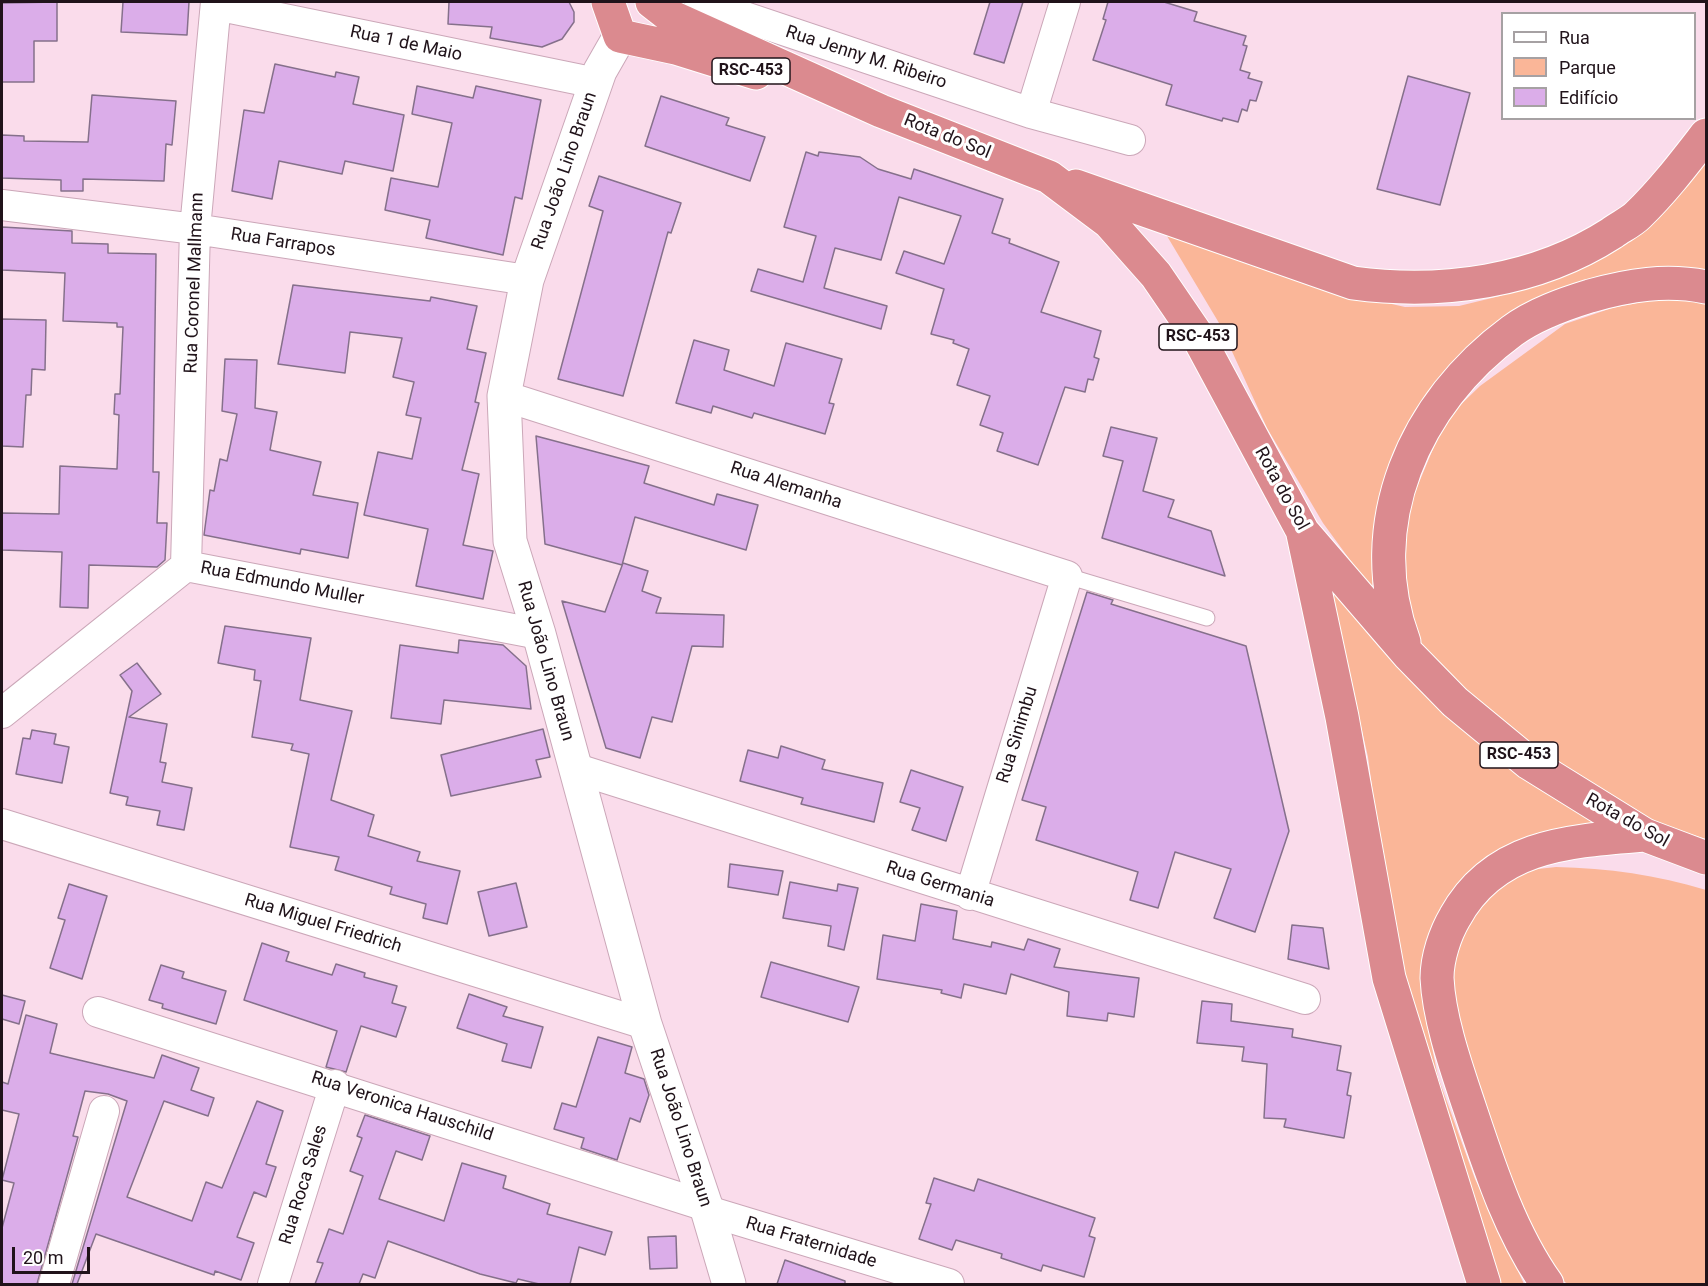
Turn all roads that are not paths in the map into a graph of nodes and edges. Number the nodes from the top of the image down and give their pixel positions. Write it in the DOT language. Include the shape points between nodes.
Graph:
graph roads {
  1 [pos="608,2"];
  2 [pos="632,2"];
  3 [pos="652,2"];
  4 [pos="700,2"];
  5 [pos="1065,2"];
  6 [pos="216,3"];
  7 [pos="620,36"];
  8 [pos="776,61"];
  9 [pos="596,83"];
  10 [pos="881,111"];
  11 [pos="1031,113"];
  12 [pos="1707,135"];
  13 [pos="1130,140"];
  14 [pos="1049,177"];
  15 [pos="2,205"];
  16 [pos="195,229"];
  17 [pos="527,280"];
  18 [pos="1707,287"];
  19 [pos="504,396"];
  20 [pos="1303,532"];
  21 [pos="186,566"];
  22 [pos="1067,576"];
  23 [pos="1207,618"];
  24 [pos="539,634"];
  25 [pos="1409,655"];
  26 [pos="2,713"];
  27 [pos="577,769"];
  28 [pos="2,824"];
  29 [pos="1645,835"];
  30 [pos="1707,858"];
  31 [pos="970,895"];
  32 [pos="1305,999"];
  33 [pos="98,1012"];
  34 [pos="645,1023"];
  35 [pos="335,1085"];
  36 [pos="104,1111"];
  37 [pos="707,1209"];
  38 [pos="54,1284"];
  39 [pos="273,1284"];
  40 [pos="729,1284"];
  41 [pos="949,1284"];
  42 [pos="1484,1284"];
  43 [pos="1547,1284"];
  1 -- 7 [label="highway"];
  2 -- 7 [label="highway"];
  3 -- 8 [label="highway, Rota do Sol / RSC-453" via="670,16"];
  4 -- 11 [label="street, Rua Jenny M. Ribeiro"];
  5 -- 11 [label="street"];
  6 -- 9 [label="street, Rua 1 de Maio"];
  6 -- 16 [label="street, Rua Coronel Mallmann"];
  7 -- 8 [label="highway" via="645,29 658,30"];
  7 -- 9 [label="street, Rua João Lino Braun"];
  7 -- 10 [label="highway, Rota do Sol / RSC-453" via="676,48"];
  8 -- 10 [label="highway, Rota do Sol / RSC-453"];
  9 -- 17 [label="street, Rua João Lino Braun"];
  10 -- 14 [label="highway, Rota do Sol / RSC-453"];
  11 -- 13 [label="street, Rua Jenny M. Ribeiro"];
  12 -- 14 [label="highway" via="1637,217 1592,246 1541,267 1448,287 1396,289 1353,283"];
  14 -- 20 [label="highway, Rota do Sol / RSC-453" via="1109,222 1156,274 1197,335"];
  15 -- 16 [label="street, Rua Farrapos"];
  16 -- 17 [label="street, Rua Farrapos"];
  16 -- 21 [label="street, Rua Coronel Mallmann"];
  17 -- 19 [label="street, Rua João Lino Braun"];
  18 -- 25 [label="highway" via="1657,282 1612,290 1560,306 1513,330 1470,368 1433,411 1411,450 1389,537 1389,578 1395,617"];
  19 -- 22 [label="street, Rua Alemanha"];
  19 -- 24 [label="street, Rua João Lino Braun" via="510,541"];
  20 -- 25 [label="highway, Rota do Sol / RSC-453"];
  20 -- 42 [label="highway" via="1342,717 1389,978"];
  21 -- 24 [label="street, Rua Edmundo Muller"];
  21 -- 26 [label="street, Rua Edmundo Muller"];
  22 -- 23 [label="lane"];
  22 -- 31 [label="street, Rua Sinimbu"];
  24 -- 27 [label="street, Rua João Lino Braun"];
  25 -- 29 [label="highway, Rota do Sol / RSC-453" via="1455,702 1529,763"];
  27 -- 31 [label="street, Rua Germania"];
  27 -- 34 [label="street, Rua João Lino Braun"];
  28 -- 34 [label="street, Rua Miguel Friedrich"];
  29 -- 30 [label="highway, Rota do Sol / RSC-453"];
  29 -- 43 [label="highway" via="1569,841 1520,856 1483,880 1464,900 1446,934 1437,977 1457,1068 1486,1158 1524,1247"];
  31 -- 32 [label="street, Rua Germania"];
  33 -- 35 [label="street, Rua Veronica Hauschild"];
  34 -- 37 [label="street, Rua João Lino Braun"];
  35 -- 37 [label="street, Rua Veronica Hauschild"];
  35 -- 39 [label="street, Rua Roca Sales"];
  36 -- 38 [label="street"];
  37 -- 40 [label="street, Rua João Lino Braun"];
  37 -- 41 [label="street, Rua Fraternidade"];
}
